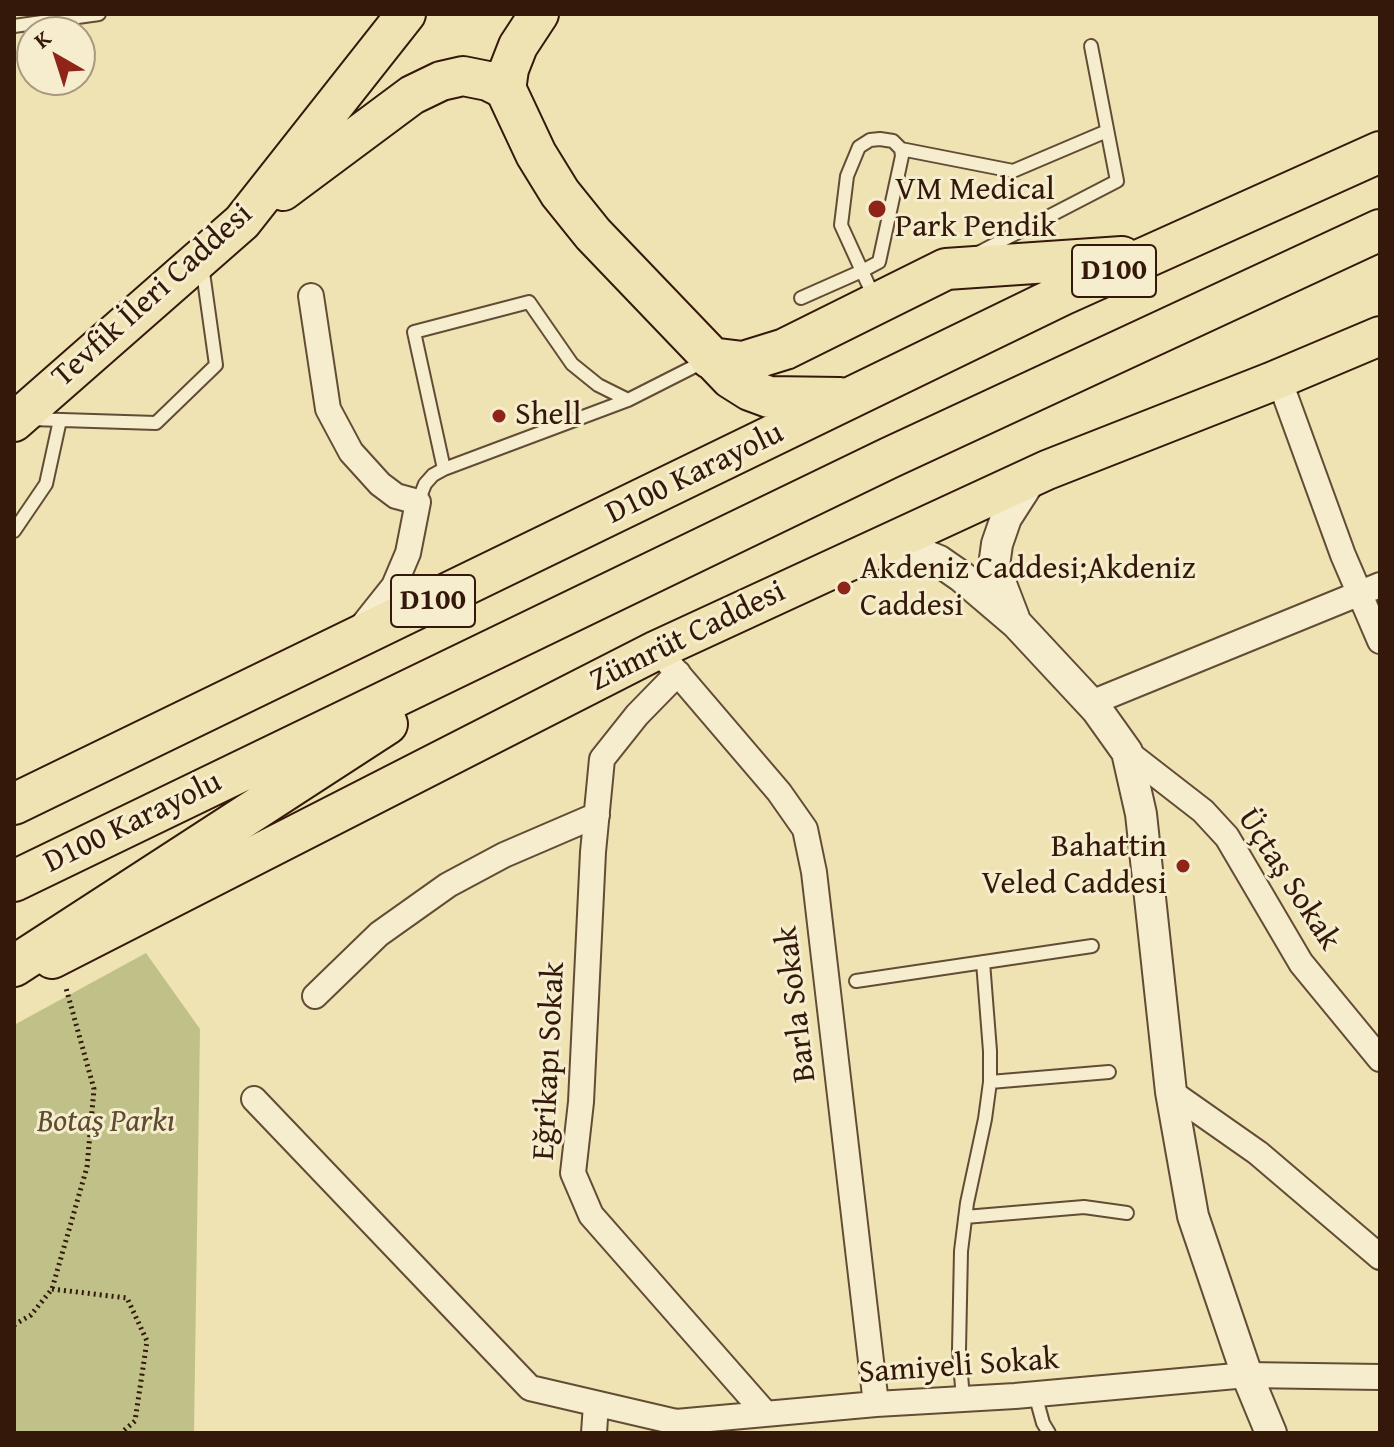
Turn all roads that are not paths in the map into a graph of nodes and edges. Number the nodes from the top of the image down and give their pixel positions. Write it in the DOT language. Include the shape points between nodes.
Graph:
graph roads {
  1 [pos="99,14"];
  2 [pos="406,14"];
  3 [pos="506,14"];
  4 [pos="527,14"];
  5 [pos="539,14"];
  6 [pos="14,26"];
  7 [pos="1091,46"];
  8 [pos="506,90"];
  9 [pos="1107,131"];
  10 [pos="901,149"];
  11 [pos="1380,152"];
  12 [pos="242,222"];
  13 [pos="1380,230"];
  14 [pos="1150,256"];
  15 [pos="201,258"];
  16 [pos="946,269"];
  17 [pos="870,287"];
  18 [pos="311,296"];
  19 [pos="801,298"];
  20 [pos="1380,336"];
  21 [pos="710,358"];
  22 [pos="1279,379"];
  23 [pos="852,398"];
  24 [pos="628,400"];
  25 [pos="16,420"];
  26 [pos="60,420"];
  27 [pos="444,469"];
  28 [pos="1033,476"];
  29 [pos="418,502"];
  30 [pos="14,531"];
  31 [pos="878,548"];
  32 [pos="1370,589"];
  33 [pos="1016,623"];
  34 [pos="542,625"];
  35 [pos="350,641"];
  36 [pos="1380,641"];
  37 [pos="668,661"];
  38 [pos="1091,703"];
  39 [pos="1127,752"];
  40 [pos="14,804"];
  41 [pos="597,815"];
  42 [pos="14,881"];
  43 [pos="1092,946"];
  44 [pos="983,962"];
  45 [pos="14,966"];
  46 [pos="14,978"];
  47 [pos="856,981"];
  48 [pos="315,996"];
  49 [pos="1380,1059"];
  50 [pos="1109,1072"];
  51 [pos="990,1082"];
  52 [pos="1171,1092"];
  53 [pos="254,1099"];
  54 [pos="1127,1213"];
  55 [pos="965,1217"];
  56 [pos="1380,1257"];
  57 [pos="1247,1375"];
  58 [pos="1380,1377"];
  59 [pos="1035,1394"];
  60 [pos="963,1399"];
  61 [pos="596,1404"];
  62 [pos="876,1404"];
  63 [pos="765,1413"];
  64 [pos="594,1433"];
  65 [pos="1049,1433"];
  66 [pos="1271,1433"];
  1 -- 6 [label="lane"];
  2 -- 12 [label="main road, Tevfik İleri Caddesi"];
  3 -- 4 [label="main road"];
  5 -- 8 [label="main road" via="518,46"];
  7 -- 9 [label="lane"];
  8 -- 12 [label="main road" via="463,76 412,95"];
  8 -- 21 [label="highway" via="560,193"];
  9 -- 10 [label="lane" via="1013,171"];
  9 -- 16 [label="lane" via="1117,181"];
  10 -- 17 [label="lane"];
  10 -- 17 [label="lane" via="893,141 870,140 859,147 847,176 841,225"];
  11 -- 14 [label="highway, D100 Karayolu / D100"];
  12 -- 15 [label="main road, Tevfik İleri Caddesi"];
  13 -- 34 [label="highway, D100 Karayolu / D100"];
  14 -- 16 [label="highway"];
  14 -- 23 [label="highway, D100 Karayolu / D100"];
  15 -- 25 [label="main road, Tevfik İleri Caddesi"];
  15 -- 26 [label="lane" via="216,365 156,423"];
  16 -- 17 [label="highway"];
  17 -- 19 [label="lane"];
  17 -- 21 [label="highway" via="785,349 743,362"];
  18 -- 29 [label="street" via="328,409 351,452 380,484"];
  20 -- 22 [label="main road, Zümrüt Caddesi"];
  21 -- 23 [label="highway" via="731,378 769,397"];
  21 -- 24 [label="lane"];
  22 -- 28 [label="main road, Zümrüt Caddesi"];
  22 -- 32 [label="street"];
  23 -- 35 [label="highway, D100 Karayolu / D100"];
  24 -- 27 [label="lane"];
  24 -- 27 [label="lane" via="572,364 529,302 414,332"];
  25 -- 26 [label="lane"];
  26 -- 30 [label="lane" via="46,484"];
  27 -- 29 [label="lane" via="425,484"];
  28 -- 31 [label="main road, Zümrüt Caddesi"];
  28 -- 33 [label="street" via="1006,518 994,566"];
  29 -- 35 [label="street" via="408,553 394,586"];
  31 -- 33 [label="street" via="917,552 939,561"];
  31 -- 37 [label="main road, Zümrüt Caddesi"];
  32 -- 36 [label="street"];
  32 -- 38 [label="street"];
  33 -- 38 [label="street"];
  34 -- 42 [label="highway, D100 Karayolu / D100"];
  34 -- 45 [label="highway"];
  35 -- 40 [label="highway, D100 Karayolu / D100"];
  37 -- 41 [label="street, Eğrikapı Sokak" via="637,715 602,759"];
  37 -- 46 [label="main road, Zümrüt Caddesi"];
  37 -- 62 [label="street, Barla Sokak" via="805,829"];
  38 -- 39 [label="street"];
  39 -- 49 [label="street, Üçtaş Sokak" via="1203,811 1227,837 1301,963"];
  39 -- 52 [label="street" via="1141,814"];
  41 -- 48 [label="street" via="448,885 379,934"];
  41 -- 63 [label="street, Eğrikapı Sokak" via="573,1173 591,1215"];
  43 -- 44 [label="lane"];
  44 -- 47 [label="lane"];
  44 -- 51 [label="lane"];
  50 -- 51 [label="lane"];
  51 -- 55 [label="lane"];
  52 -- 56 [label="street" via="1258,1153"];
  52 -- 57 [label="street" via="1193,1216"];
  53 -- 61 [label="street, Samiyeli Sokak" via="530,1388"];
  54 -- 55 [label="lane" via="1084,1207"];
  55 -- 60 [label="lane" via="958,1300"];
  57 -- 58 [label="street, Samiyeli Sokak"];
  57 -- 59 [label="street, Samiyeli Sokak"];
  57 -- 66 [label="street"];
  59 -- 60 [label="street, Samiyeli Sokak"];
  59 -- 65 [label="lane"];
  60 -- 62 [label="street, Samiyeli Sokak"];
  61 -- 63 [label="street, Samiyeli Sokak" via="676,1422"];
  61 -- 64 [label="street"];
  62 -- 63 [label="street, Samiyeli Sokak"];
}
